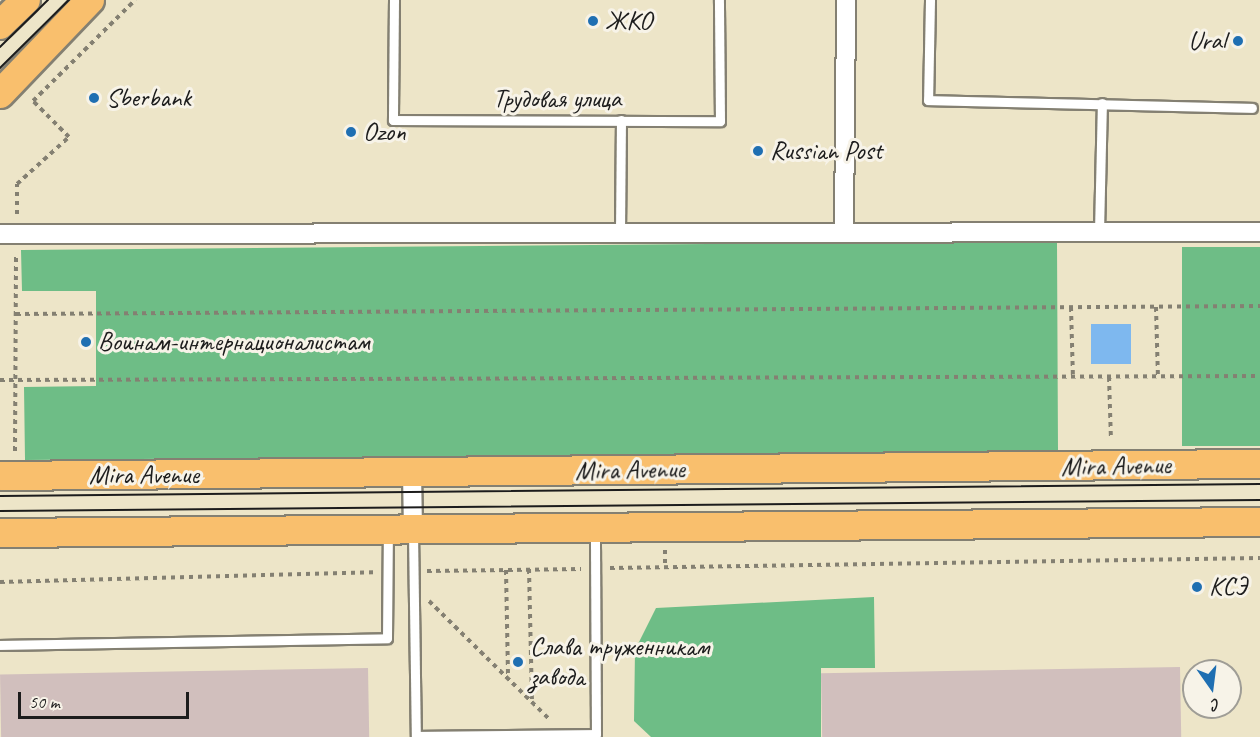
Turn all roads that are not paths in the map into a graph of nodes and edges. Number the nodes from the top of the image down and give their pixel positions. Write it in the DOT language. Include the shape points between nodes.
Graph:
graph roads {
  1 [pos="26,0"];
  2 [pos="90,0"];
  3 [pos="394,0"];
  4 [pos="719,0"];
  5 [pos="846,0"];
  6 [pos="930,0"];
  7 [pos="0,25"];
  8 [pos="0,94"];
  9 [pos="1102,103"];
  10 [pos="1252,108"];
  11 [pos="621,120"];
  12 [pos="1099,232"];
  13 [pos="1260,232"];
  14 [pos="620,233"];
  15 [pos="844,233"];
  16 [pos="8,234"];
  17 [pos="1260,464"];
  18 [pos="7,465"];
  19 [pos="412,472"];
  20 [pos="1260,522"];
  21 [pos="595,528"];
  22 [pos="400,530"];
  23 [pos="0,533"];
  24 [pos="0,645"];
  25 [pos="416,736"];
  1 -- 7 [label="main road"];
  2 -- 8 [label="main road"];
  3 -- 11 [label="lane, Трудовая улица" via="393,120"];
  4 -- 11 [label="lane, Трудовая улица" via="720,121"];
  5 -- 15 [label="street"];
  6 -- 9 [label="lane" via="928,100"];
  9 -- 10 [label="lane"];
  9 -- 12 [label="lane"];
  11 -- 14 [label="lane"];
  12 -- 13 [label="street"];
  12 -- 15 [label="street"];
  14 -- 15 [label="street"];
  14 -- 16 [label="street"];
  17 -- 19 [label="main road, Mira Avenue"];
  18 -- 19 [label="main road, Mira Avenue"];
  19 -- 22 [label="street"];
  20 -- 21 [label="main road"];
  21 -- 22 [label="main road"];
  21 -- 25 [label="lane" via="596,734"];
  22 -- 23 [label="main road"];
  22 -- 24 [label="lane" via="386,572 387,638"];
  22 -- 25 [label="lane" via="413,571"];
}
